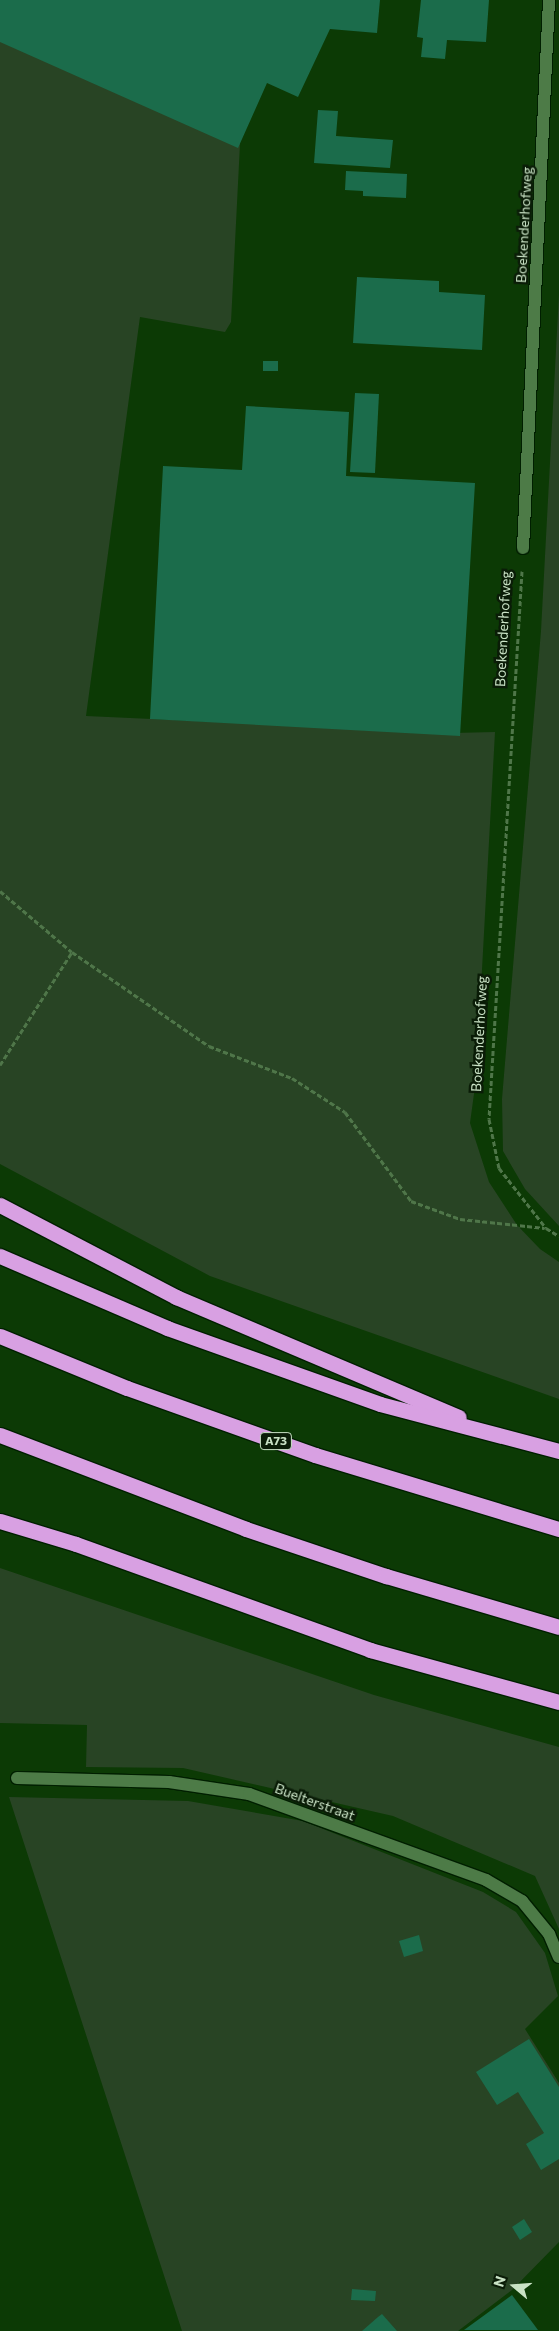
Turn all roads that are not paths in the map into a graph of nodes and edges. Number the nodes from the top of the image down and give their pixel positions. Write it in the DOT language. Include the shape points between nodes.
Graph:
graph roads {
  1 [pos="549,0"];
  2 [pos="523,548"];
  3 [pos="0,1205"];
  4 [pos="0,1256"];
  5 [pos="0,1336"];
  6 [pos="0,1435"];
  7 [pos="509,1438"];
  8 [pos="559,1451"];
  9 [pos="0,1512"];
  10 [pos="0,1521"];
  11 [pos="559,1529"];
  12 [pos="76,1544"];
  13 [pos="559,1627"];
  14 [pos="559,1702"];
  15 [pos="17,1778"];
  16 [pos="559,1957"];
  1 -- 2 [label="street, Boekenderhofweg"];
  3 -- 7 [label="highway" via="176,1297"];
  4 -- 7 [label="highway" via="167,1328 380,1404"];
  5 -- 11 [label="highway, A73" via="128,1388 315,1455"];
  6 -- 13 [label="highway" via="246,1529 386,1576"];
  7 -- 8 [label="highway"];
  9 -- 12 [label="highway"];
  10 -- 12 [label="highway"];
  12 -- 14 [label="highway" via="370,1650"];
  15 -- 16 [label="street, Buelterstraat" via="169,1782 249,1794 486,1880 522,1901 550,1934"];
}
